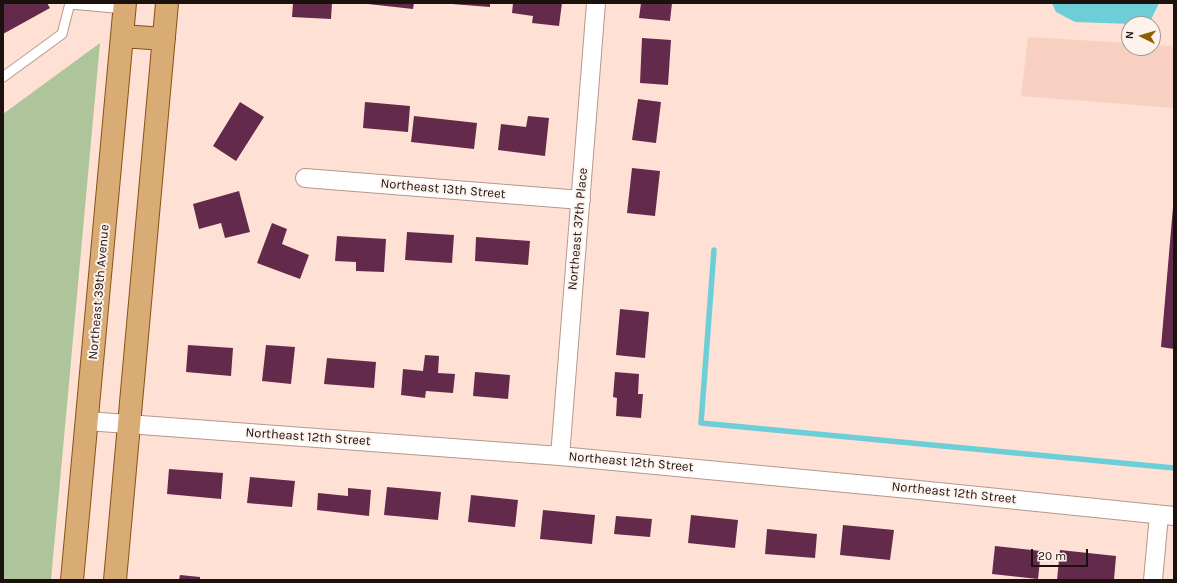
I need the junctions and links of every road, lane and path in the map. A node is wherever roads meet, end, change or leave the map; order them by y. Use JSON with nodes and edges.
{"nodes":[{"id":1,"x":70,"y":3,"type":"edge"},
{"id":2,"x":167,"y":3,"type":"edge"},
{"id":3,"x":596,"y":3,"type":"edge"},
{"id":4,"x":125,"y":6,"type":"edge"},
{"id":5,"x":122,"y":36,"type":"junction"},
{"id":6,"x":164,"y":39,"type":"junction"},
{"id":7,"x":3,"y":77,"type":"edge"},
{"id":8,"x":305,"y":178,"type":"dead end"},
{"id":9,"x":581,"y":200,"type":"junction"},
{"id":10,"x":87,"y":421,"type":"junction"},
{"id":11,"x":130,"y":425,"type":"junction"},
{"id":12,"x":560,"y":456,"type":"junction"},
{"id":13,"x":1166,"y":516,"type":"edge"},
{"id":14,"x":72,"y":580,"type":"edge"},
{"id":15,"x":115,"y":580,"type":"edge"},
{"id":16,"x":1153,"y":580,"type":"edge"}],
"edges":[{"from":1,"to":4,"type":"lane"},
{"from":1,"to":7,"type":"lane"},
{"from":2,"to":6,"type":"main road"},
{"from":3,"to":9,"type":"street","name":"Northeast 37th Place"},
{"from":4,"to":5,"type":"main road","name":"Northeast 39th Avenue"},
{"from":5,"to":6,"type":"main road"},
{"from":5,"to":10,"type":"main road","name":"Northeast 39th Avenue"},
{"from":6,"to":11,"type":"main road"},
{"from":8,"to":9,"type":"street","name":"Northeast 13th Street"},
{"from":9,"to":12,"type":"street","name":"Northeast 37th Place"},
{"from":10,"to":11,"type":"street","name":"Northeast 12th Street"},
{"from":10,"to":14,"type":"main road","name":"Northeast 39th Avenue"},
{"from":11,"to":12,"type":"street","name":"Northeast 12th Street"},
{"from":11,"to":15,"type":"main road"},
{"from":12,"to":13,"type":"street","name":"Northeast 12th Street"},
{"from":13,"to":16,"type":"street"}]}
